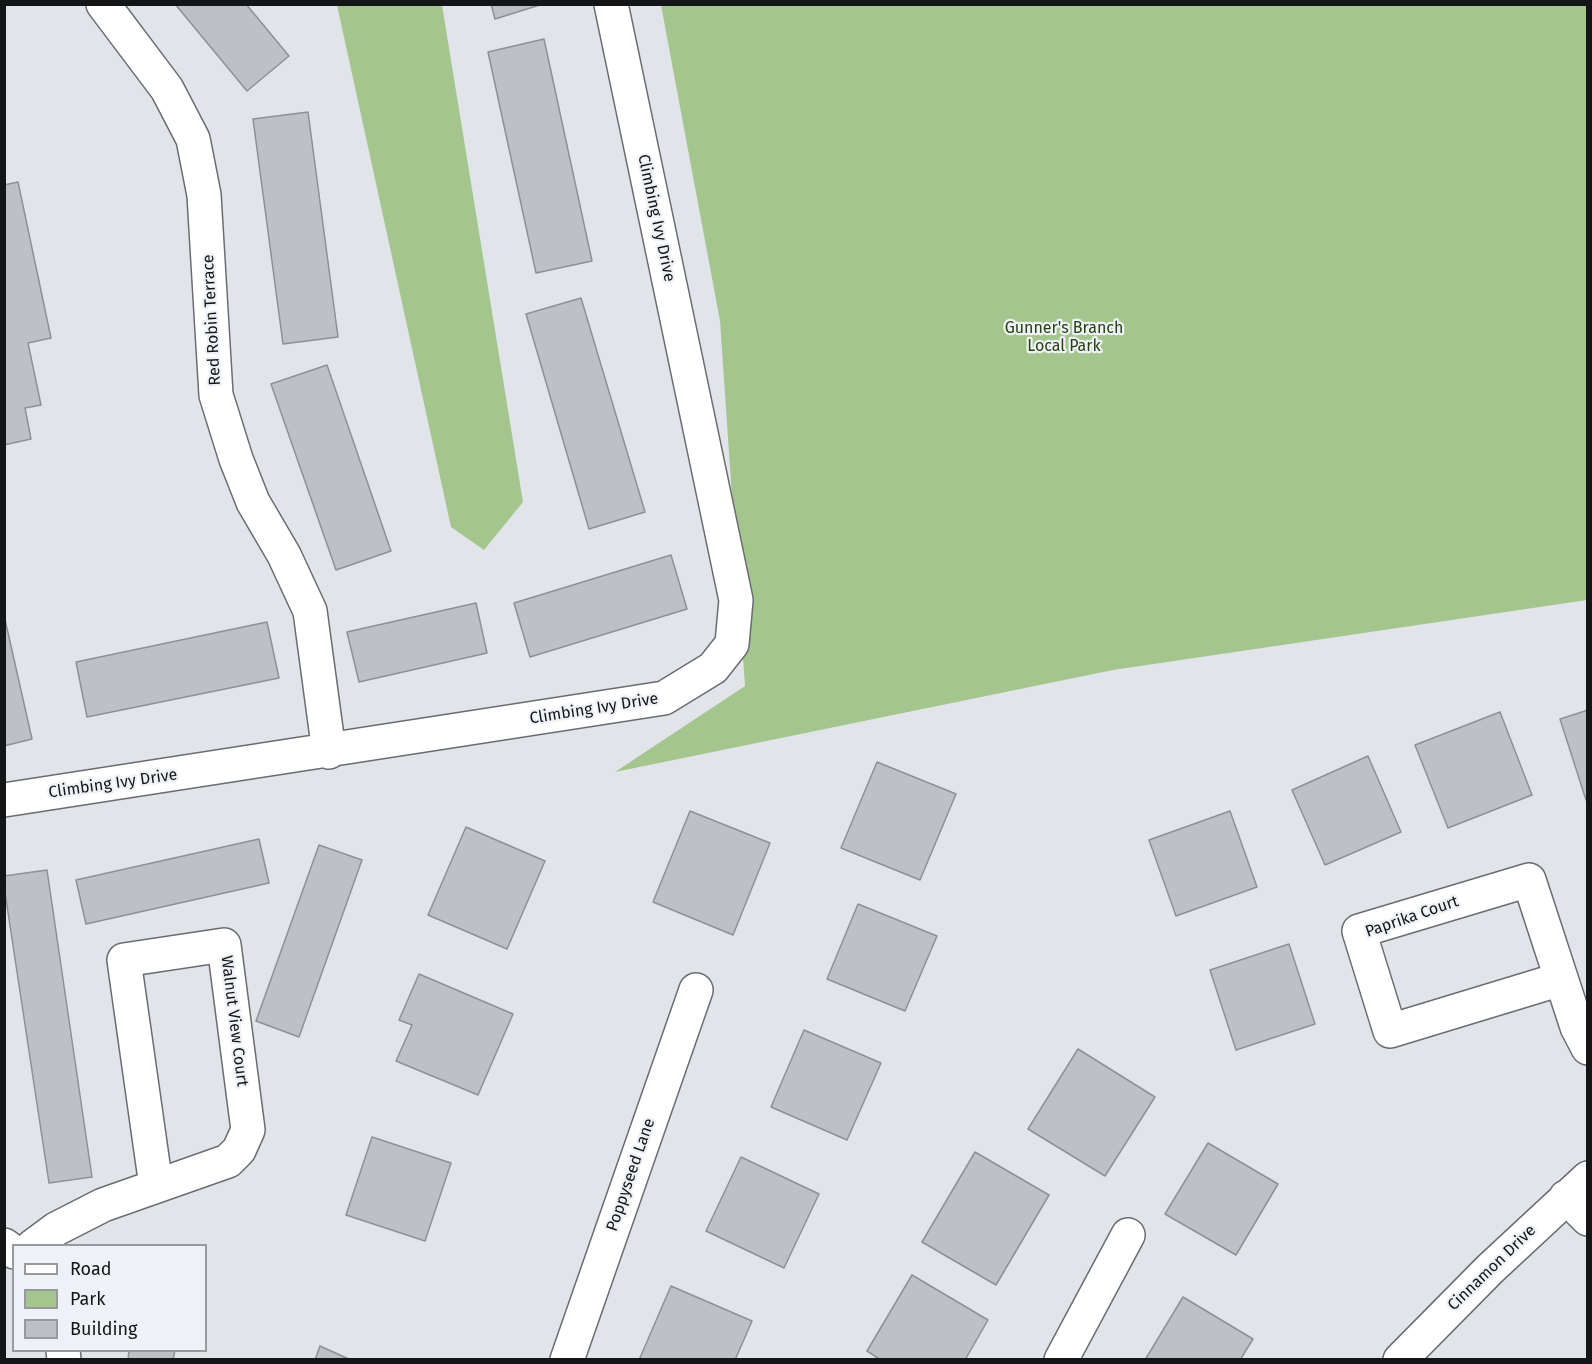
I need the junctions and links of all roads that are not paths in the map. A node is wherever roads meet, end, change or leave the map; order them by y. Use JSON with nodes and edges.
{"nodes":[{"id":1,"x":103,"y":4,"type":"edge"},
{"id":2,"x":611,"y":4,"type":"edge"},
{"id":3,"x":329,"y":752,"type":"junction"},
{"id":4,"x":4,"y":800,"type":"edge"},
{"id":5,"x":1561,"y":979,"type":"junction"},
{"id":6,"x":696,"y":990,"type":"dead end"},
{"id":7,"x":1587,"y":1048,"type":"edge"},
{"id":8,"x":156,"y":1186,"type":"junction"},
{"id":9,"x":1580,"y":1198,"type":"edge"},
{"id":10,"x":1128,"y":1235,"type":"dead end"},
{"id":11,"x":34,"y":1244,"type":"edge"},
{"id":12,"x":567,"y":1359,"type":"edge"},
{"id":13,"x":1061,"y":1359,"type":"edge"},
{"id":14,"x":1400,"y":1359,"type":"edge"}],
"edges":[{"from":1,"to":3,"type":"street","name":"Red Robin Terrace"},
{"from":2,"to":3,"type":"street","name":"Climbing Ivy Drive"},
{"from":3,"to":4,"type":"street","name":"Climbing Ivy Drive"},
{"from":5,"to":5,"type":"street","name":"Paprika Court"},
{"from":5,"to":7,"type":"street","name":"Paprika Court"},
{"from":6,"to":12,"type":"street","name":"Poppyseed Lane"},
{"from":8,"to":8,"type":"street","name":"Walnut View Court"},
{"from":8,"to":11,"type":"street","name":"Walnut View Court"},
{"from":9,"to":14,"type":"street","name":"Cinnamon Drive"},
{"from":10,"to":13,"type":"street"}]}
